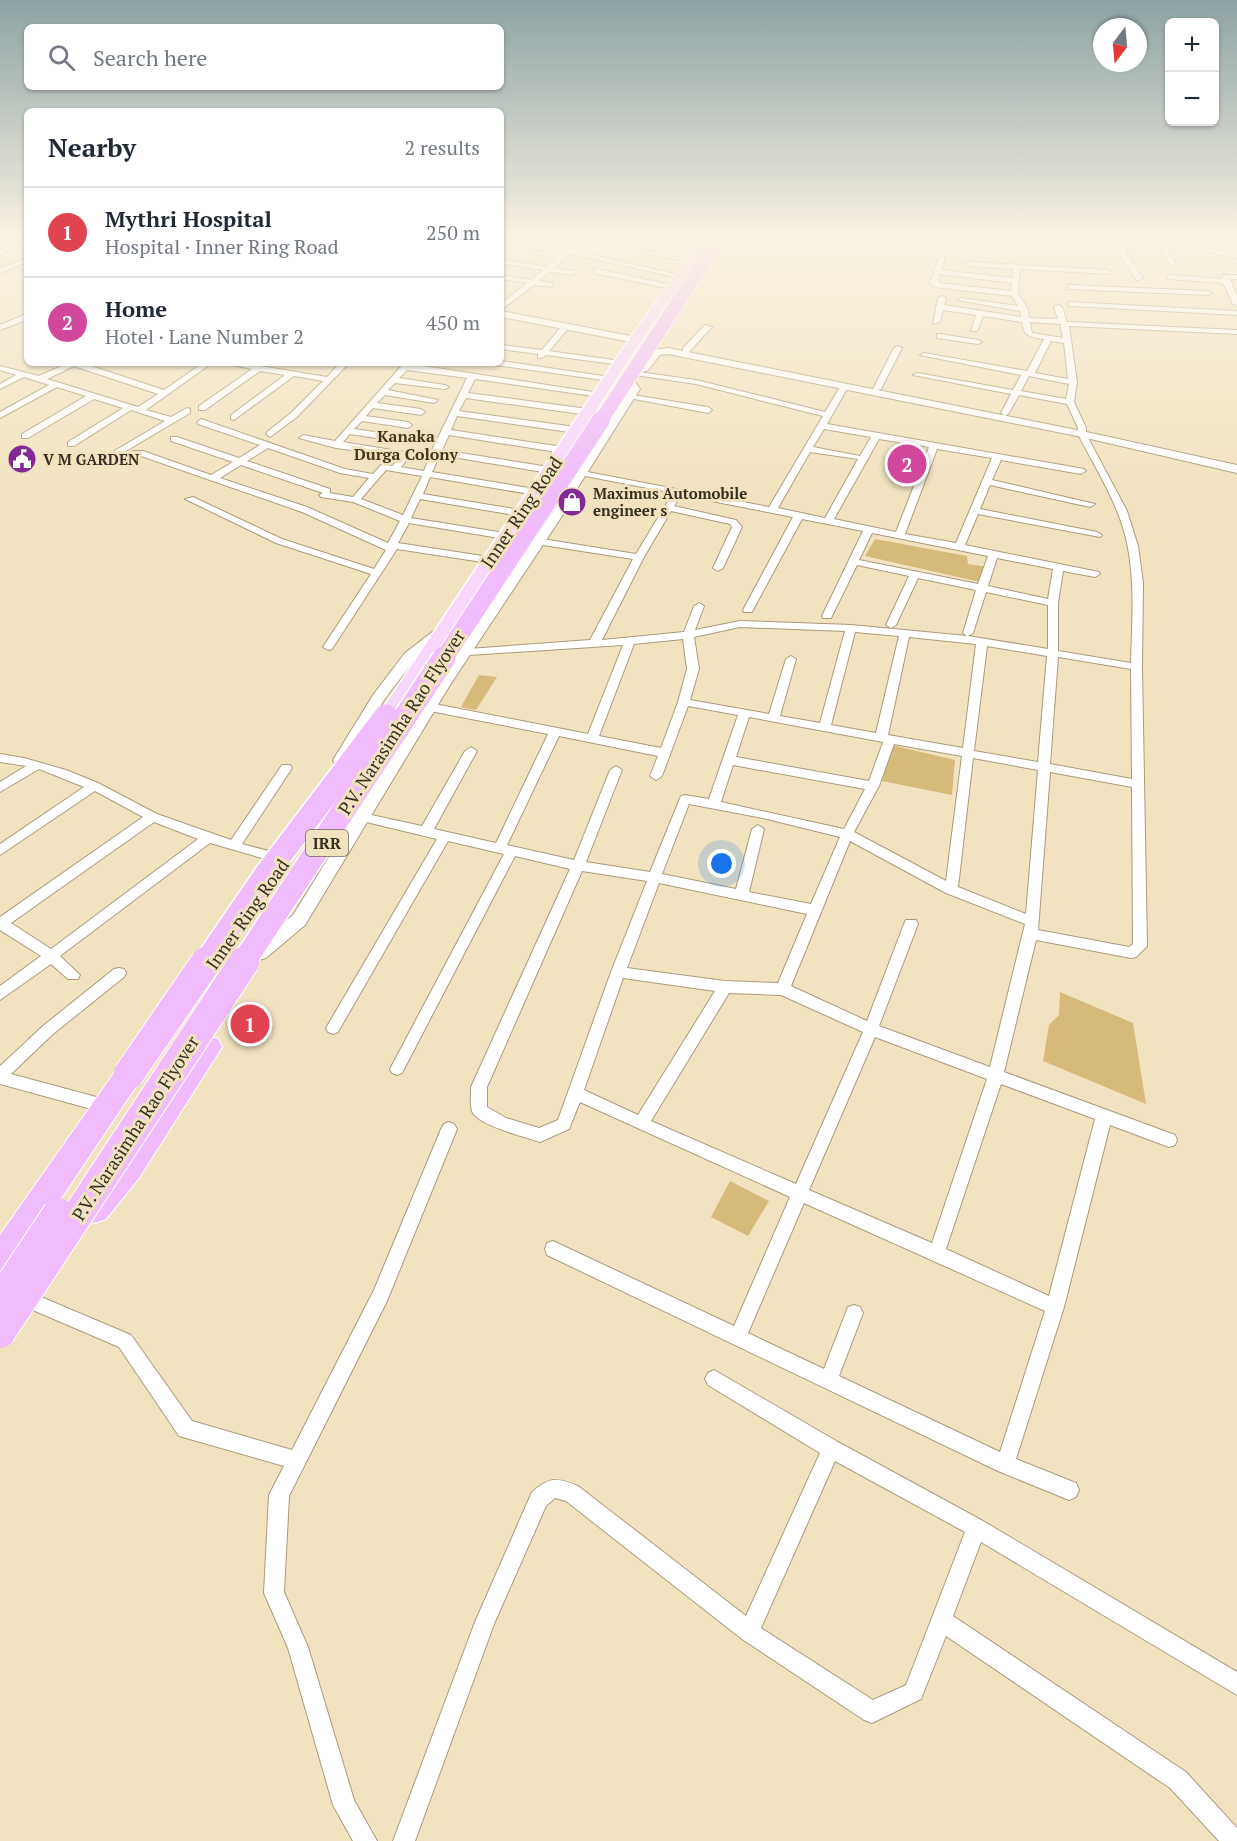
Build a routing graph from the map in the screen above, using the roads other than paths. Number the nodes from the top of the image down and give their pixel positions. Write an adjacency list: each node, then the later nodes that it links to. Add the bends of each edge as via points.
1 (20, 320): 15 (street)
2 (506, 320): 16 (main road)
3 (530, 320): 22 (main road)
4 (652, 320): 22 (main road)
5 (659, 320): 158 (highway, P.V. Narasimha Rao Flyover)
6 (666, 320): 158 (highway, P.V. Narasimha Rao Flyover, bridge)
7 (666, 320): 22 (main road, Inner Ring Road / IRR)
8 (979, 320): 21 (street)
9 (1026, 320): 12 (street); 19 (street, via 1030,335)
10 (1062, 320): 12 (street)
11 (1130, 320): 14 (street)
12 (1063, 323): 14 (street); 20 (street)
13 (708, 327): 25 (street)
14 (1133, 327): 17 (street)
15 (0, 328)
16 (563, 330): 22 (main road); 26 (street)
17 (1237, 332)
18 (940, 336): 21 (street)
19 (1048, 339): 20 (street); 42 (street)
20 (1069, 341): 48 (street)
21 (978, 342): 28 (street)
22 (641, 343): 25 (street); 51 (main road, Inner Ring Road / IRR)
23 (504, 347): 26 (street)
24 (898, 348): 55 (street)
25 (686, 350): 55 (street)
26 (544, 353): 39 (street); 51 (street)
27 (924, 355): 28 (street)
28 (967, 363): 42 (street)
29 (504, 364): 39 (street)
30 (68, 366): 45 (street)
31 (83, 366): 57 (street)
32 (204, 366): 57 (street)
33 (246, 366): 38 (street)
34 (342, 366): 46 (street)
35 (405, 366): 47 (street)
36 (412, 366): 44 (street)
37 (3, 368): 40 (street)
38 (259, 368): 41 (street); 64 (street)
39 (532, 369): 50 (street); 51 (street)
40 (24, 374): 45 (street); 52 (street)
41 (292, 374): 46 (street); 73 (street)
42 (1028, 374): 48 (street); 58 (street)
43 (917, 375): 58 (street)
44 (472, 377): 50 (street); 59 (street)
45 (40, 379): 49 (street)
46 (330, 380): 83 (street)
47 (393, 380): 53 (street); 56 (street)
48 (1073, 382): 62 (street)
49 (57, 384): 60 (street); 71 (street)
50 (521, 384): 51 (street)
51 (619, 384): 54 (street, via 644,368 657,352 668,351); 59 (street); 66 (street); 72 (street, via 696,382); 79 (main road, Inner Ring Road / IRR); 104 (main road, Inner Ring Road / IRR)
52 (0, 387)
53 (445, 387)
54 (844, 387): 72 (street); 81 (street)
55 (877, 389): 70 (street)
56 (383, 392): 61 (street); 63 (street)
57 (165, 393): 65 (street)
58 (1015, 393): 62 (street); 70 (street)
59 (463, 395): 69 (street)
60 (93, 396): 65 (street); 84 (street)
61 (434, 400)
62 (1070, 402): 81 (street)
63 (371, 405): 68 (street); 74 (street)
64 (202, 408)
65 (136, 409): 75 (street); 89 (street)
66 (708, 410)
67 (187, 411): 75 (street)
68 (422, 412)
69 (454, 412): 79 (street); 82 (street)
70 (1005, 413): 81 (street)
71 (0, 415)
72 (827, 415): 78 (street)
73 (234, 417)
74 (360, 418): 77 (street); 80 (street)
75 (171, 420): 99 (street)
76 (201, 422): 90 (street)
77 (408, 425)
78 (822, 426): 85 (street); 93 (street)
79 (576, 430): 94 (main road, Inner Ring Road / IRR)
80 (348, 431): 87 (street); 91 (street)
81 (1082, 431): 101 (street); 157 (street, via 1122,511 1133,546 1138,583)
82 (445, 432): 94 (street); 95 (street)
83 (270, 434)
84 (25, 436)
85 (876, 436): 92 (street); 124 (street)
86 (303, 438): 91 (street)
87 (395, 438)
88 (174, 439): 100 (street)
89 (71, 444)
90 (267, 445): 100 (street); 110 (street)
91 (336, 445): 102 (street, via 407,455)
92 (934, 446): 97 (street); 126 (street)
93 (809, 449): 96 (street); 119 (street)
94 (563, 450): 103 (main road, Inner Ring Road / IRR)
95 (435, 453): 103 (street); 106 (street)
96 (857, 457)
97 (997, 458): 105 (street); 109 (street)
98 (125, 459): 108 (street, via 143,454)
99 (104, 461)
100 (241, 461): 108 (street); 110 (street)
101 (1237, 467)
102 (395, 468): 106 (street); 107 (street, via 384,467)
103 (549, 470): 112 (main road, Inner Ring Road / IRR)
104 (579, 471): 111 (street); 128 (main road, Inner Ring Road / IRR)
105 (1081, 471)
106 (425, 474): 112 (street); 113 (street)
107 (376, 477): 110 (street); 115 (street)
108 (213, 478): 118 (street)
109 (988, 482): 116 (street); 120 (street)
110 (333, 484): 115 (street); 118 (street)
111 (679, 491): 117 (street); 119 (street)
112 (535, 492): 121 (main road, Inner Ring Road / IRR)
113 (416, 496): 121 (street); 123 (street)
114 (190, 499): 137 (street, via 279,541)
115 (356, 500): 123 (street)
116 (1090, 504)
117 (669, 508): 133 (street); 136 (street, via 733,522 737,527)
118 (304, 509): 129 (street)
119 (772, 510): 122 (street)
120 (976, 511): 127 (street); 130 (street)
121 (520, 513): 131 (main road, Inner Ring Road / IRR)
122 (799, 515): 124 (street); 143 (street)
123 (406, 520): 129 (street); 131 (street)
124 (828, 521): 125 (street)
125 (868, 529): 126 (street); 134 (street)
126 (900, 535): 130 (street)
127 (1097, 535)
128 (530, 544): 131 (main road); 133 (street); 154 (main road, Inner Ring Road / IRR)
129 (392, 547): 131 (street); 137 (street)
130 (960, 547): 132 (street)
131 (497, 548): 191 (main road, Inner Ring Road / IRR, via 445,629)
132 (993, 554): 135 (street); 140 (street)
133 (639, 557): 151 (street)
134 (852, 561): 138 (street); 144 (street)
135 (1058, 567): 139 (street); 141 (street)
136 (718, 568)
137 (378, 573): 153 (street)
138 (915, 574): 140 (street); 145 (street)
139 (1095, 574)
140 (982, 588): 141 (street); 148 (street)
141 (1053, 603): 155 (street)
142 (699, 606): 149 (street)
143 (748, 610)
144 (826, 616)
145 (891, 625)
146 (851, 628): 147 (street); 149 (street, via 740,624); 162 (street)
147 (905, 633): 152 (street); 165 (street)
148 (968, 633)
149 (688, 634): 150 (street); 159 (street, via 693,669)
150 (630, 640): 151 (street); 164 (street)
151 (596, 642): 154 (street)
152 (982, 643): 155 (street); 168 (street)
153 (328, 647)
154 (460, 653): 158 (street); 200 (main road, Inner Ring Road / IRR, via 416,704)
155 (1053, 653): 157 (street); 172 (street)
156 (791, 659): 161 (street)
157 (1136, 667): 176 (street)
158 (422, 692): 163 (street); 182 (street); 222 (highway, bridge, via 316,880 208,1047 128,1169); 224 (highway, bridge, via 266,874); 227 (highway, P.V. Narasimha Rao Flyover, bridge); 230 (highway, P.V. Narasimha Rao Flyover, bridge)
159 (684, 702): 160 (street); 167 (street)
160 (744, 714): 161 (street); 170 (street)
161 (773, 719): 162 (street)
162 (824, 728): 165 (street)
163 (555, 732): 164 (street); 190 (street)
164 (592, 739): 167 (street)
165 (885, 739): 168 (street); 178 (street)
166 (471, 751): 184 (street)
167 (664, 753): 175 (street)
168 (968, 753): 172 (street); 194 (street)
169 (0, 758): 171 (street)
170 (729, 760): 178 (street); 180 (street)
171 (37, 765): 177 (street); 179 (street)
172 (1043, 767): 176 (street); 199 (street)
173 (286, 768): 188 (street)
174 (616, 770): 192 (street)
175 (656, 776)
176 (1138, 784): 199 (street, via 1140,946 1131,953)
177 (94, 786): 181 (street); 189 (street)
178 (873, 786): 185 (street)
179 (0, 788)
180 (714, 804): 185 (street); 193 (street, via 685,799)
181 (152, 817): 187 (street); 197 (street)
182 (362, 817): 184 (street); 200 (street, via 299,920)
183 (758, 829): 195 (street)
184 (426, 831): 186 (street)
185 (847, 834): 194 (street); 196 (street)
186 (444, 836): 190 (street); 208 (street)
187 (209, 837): 188 (street); 201 (street)
188 (234, 846): 191 (street)
189 (0, 850)
190 (505, 850): 192 (street); 210 (street)
191 (277, 858): 214 (street); 225 (main road, Inner Ring Road / IRR)
192 (578, 866): 193 (street); 213 (street, via 479,1088 479,1110 540,1136 564,1124)
193 (654, 877): 195 (street); 202 (street)
194 (951, 890): 199 (street)
195 (741, 896): 196 (street)
196 (814, 910): 206 (street)
197 (0, 924): 201 (street)
198 (911, 924): 209 (street)
199 (1032, 928): 211 (street)
200 (259, 953): 222 (main road, Inner Ring Road / IRR)
201 (50, 955): 204 (street); 207 (street)
202 (618, 972): 205 (street); 213 (street)
203 (119, 973): 212 (street, via 48,1030)
204 (73, 975)
205 (725, 987): 206 (street); 216 (street)
206 (783, 989): 209 (street)
207 (0, 994)
208 (333, 1028)
209 (871, 1029): 211 (street); 219 (street)
210 (397, 1069)
211 (996, 1075): 215 (street); 223 (street)
212 (0, 1077): 214 (street)
213 (576, 1093): 216 (street)
214 (95, 1103): 220 (street)
215 (1104, 1116): 218 (street); 228 (street)
216 (641, 1124): 219 (street)
217 (448, 1129): 236 (street, via 381,1295)
218 (1169, 1140)
219 (800, 1193): 223 (street); 231 (street)
220 (0, 1242)
221 (553, 1249): 231 (street)
222 (60, 1250): 226 (main road, Inner Ring Road / IRR)
223 (937, 1252): 228 (street)
224 (0, 1262)
225 (0, 1272)
226 (27, 1299): 232 (main road, Inner Ring Road / IRR); 236 (street, via 125,1341 186,1429)
227 (0, 1300)
228 (1055, 1307): 237 (street)
229 (854, 1313): 234 (street)
230 (0, 1334)
231 (738, 1336): 234 (street)
232 (0, 1344)
233 (714, 1379): 235 (street)
234 (830, 1380): 237 (street)
235 (831, 1449): 239 (street); 241 (street)
236 (295, 1460): 243 (street, via 279,1495 274,1593 298,1647 344,1805)
237 (1005, 1464): 238 (street)
238 (1070, 1490)
239 (976, 1528): 240 (street); 242 (street)
240 (942, 1620): 241 (street, via 914,1692 872,1712); 245 (street, via 1178,1780)
241 (749, 1632): 244 (street, via 571,1493 552,1488 539,1499 485,1622)
242 (1237, 1684)
243 (366, 1841)
244 (404, 1841)
245 (1234, 1841)

